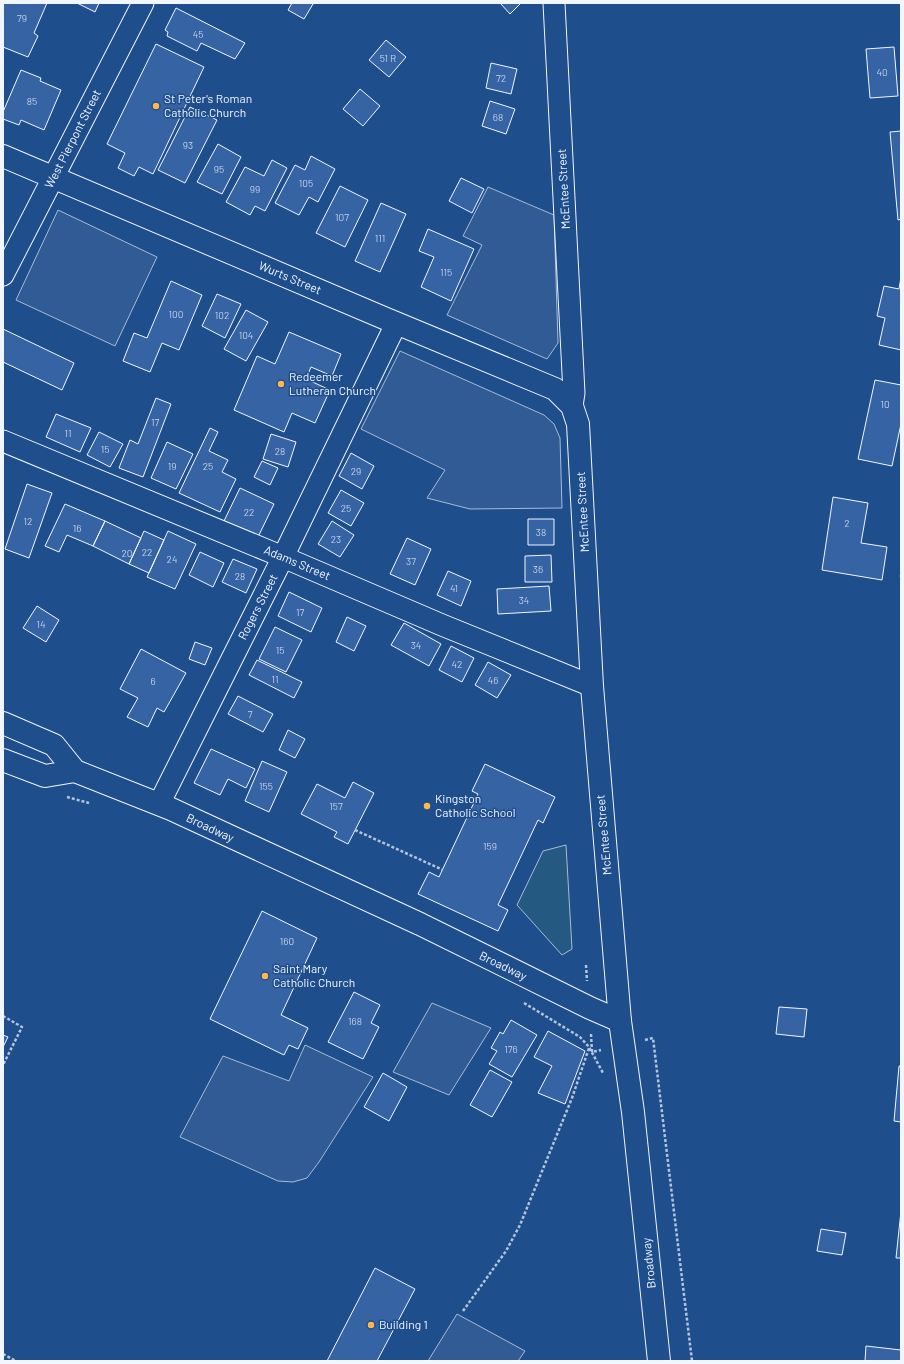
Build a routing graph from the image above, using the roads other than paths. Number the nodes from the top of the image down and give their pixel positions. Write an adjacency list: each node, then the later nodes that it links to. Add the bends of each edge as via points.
1 (143, 3): 4 (street, West Pierpont Street)
2 (554, 3): 7 (street, McEntee Street, via 574,393)
3 (3, 156): 4 (main road, Wurts Street)
4 (54, 177): 5 (street, West Pierpont Street); 6 (main road, Wurts Street)
5 (3, 275)
6 (396, 324): 7 (main road, Wurts Street, via 555,389); 9 (street, Rogers Street)
7 (572, 406): 10 (main road, McEntee Street, via 578,424)
8 (3, 441): 9 (street, Adams Street)
9 (283, 557): 10 (street, Adams Street); 14 (street, Rogers Street)
10 (592, 686): 15 (main road, McEntee Street)
11 (3, 723): 13 (main road, Broadway, via 54,745)
12 (3, 760): 13 (main road, via 45,776)
13 (75, 771): 14 (main road, Broadway)
14 (159, 804): 15 (main road, Broadway, via 420,924)
15 (620, 1021): 16 (main road, Broadway, via 633,1112)
16 (659, 1361)

